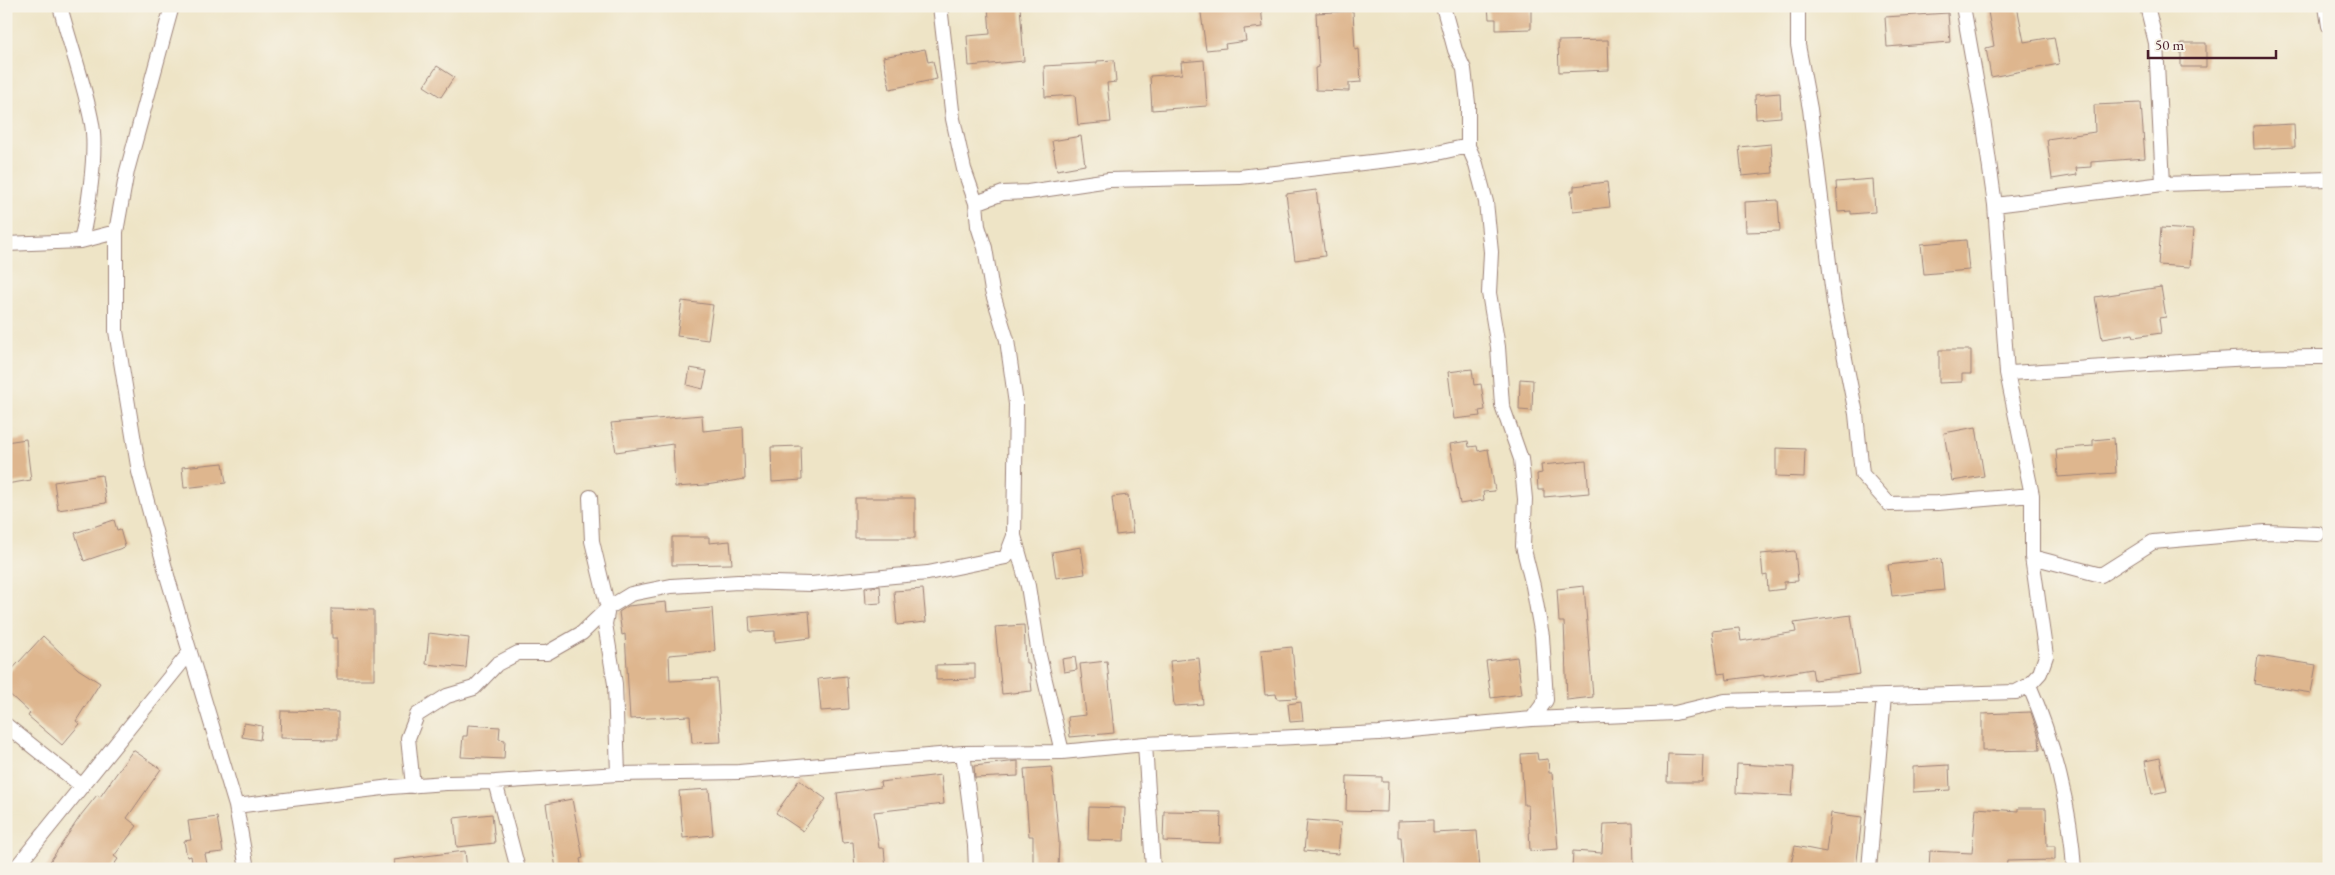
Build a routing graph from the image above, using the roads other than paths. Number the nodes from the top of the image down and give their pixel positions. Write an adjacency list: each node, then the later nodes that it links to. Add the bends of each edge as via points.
1 (60, 6): 16 (street, via 92,125 92,158)
2 (172, 6): 15 (street, via 127,171)
3 (940, 6): 13 (street, via 952,118)
4 (1443, 6): 10 (street, via 1464,70)
5 (1798, 6): 20 (street, via 1798,45 1810,110 1834,303 1856,414 1862,474 1889,504)
6 (1962, 6): 14 (street)
7 (2146, 6): 12 (street, via 2156,44)
8 (2326, 6): 9 (street)
9 (2329, 26)
10 (1468, 146): 13 (street, via 1424,156 1240,177 1109,180 1003,193); 29 (street, via 1486,202 1491,252 1489,293 1498,347 1502,405 1521,459 1525,499 1523,546 1542,636 1546,700)
11 (2329, 179): 12 (street)
12 (2163, 184): 14 (street)
13 (976, 203): 23 (street, via 992,291 1007,340 1016,404)
14 (1995, 204): 19 (street)
15 (116, 232): 16 (street); 26 (street, via 116,331 139,472)
16 (81, 241): 17 (street)
17 (6, 244)
18 (2329, 357): 19 (street, via 2265,356)
19 (2007, 373): 20 (street)
20 (2032, 494): 24 (street)
21 (590, 497): 25 (street, via 592,541)
22 (2318, 534): 24 (street, via 2265,532 2153,542 2101,574)
23 (1014, 536): 25 (street, via 1006,557 928,572 811,584 738,582 671,586 631,594); 33 (street, via 1028,586 1038,655)
24 (2032, 557): 27 (street, via 2046,656)
25 (608, 608): 34 (street, via 604,624 615,684); 37 (street, via 582,633 547,653 518,652 496,664 474,688 447,696 416,715 408,738)
26 (190, 652): 36 (street); 38 (street)
27 (2030, 685): 28 (street, via 2016,692); 45 (street, via 2044,720 2069,820)
28 (1884, 696): 29 (street, via 1725,701 1675,713); 44 (street)
29 (1532, 719): 31 (street, via 1379,732)
30 (6, 725): 36 (street)
31 (1145, 744): 33 (street); 43 (street)
32 (963, 752): 33 (street); 34 (street, via 739,772); 42 (street)
33 (1062, 752)
34 (618, 774): 35 (street)
35 (496, 782): 37 (street); 41 (street)
36 (82, 786): 39 (street)
37 (413, 786): 38 (street)
38 (236, 806): 40 (street)
39 (15, 869)
40 (247, 869)
41 (518, 869)
42 (976, 869)
43 (1153, 869)
44 (1869, 869)
45 (2074, 869)

